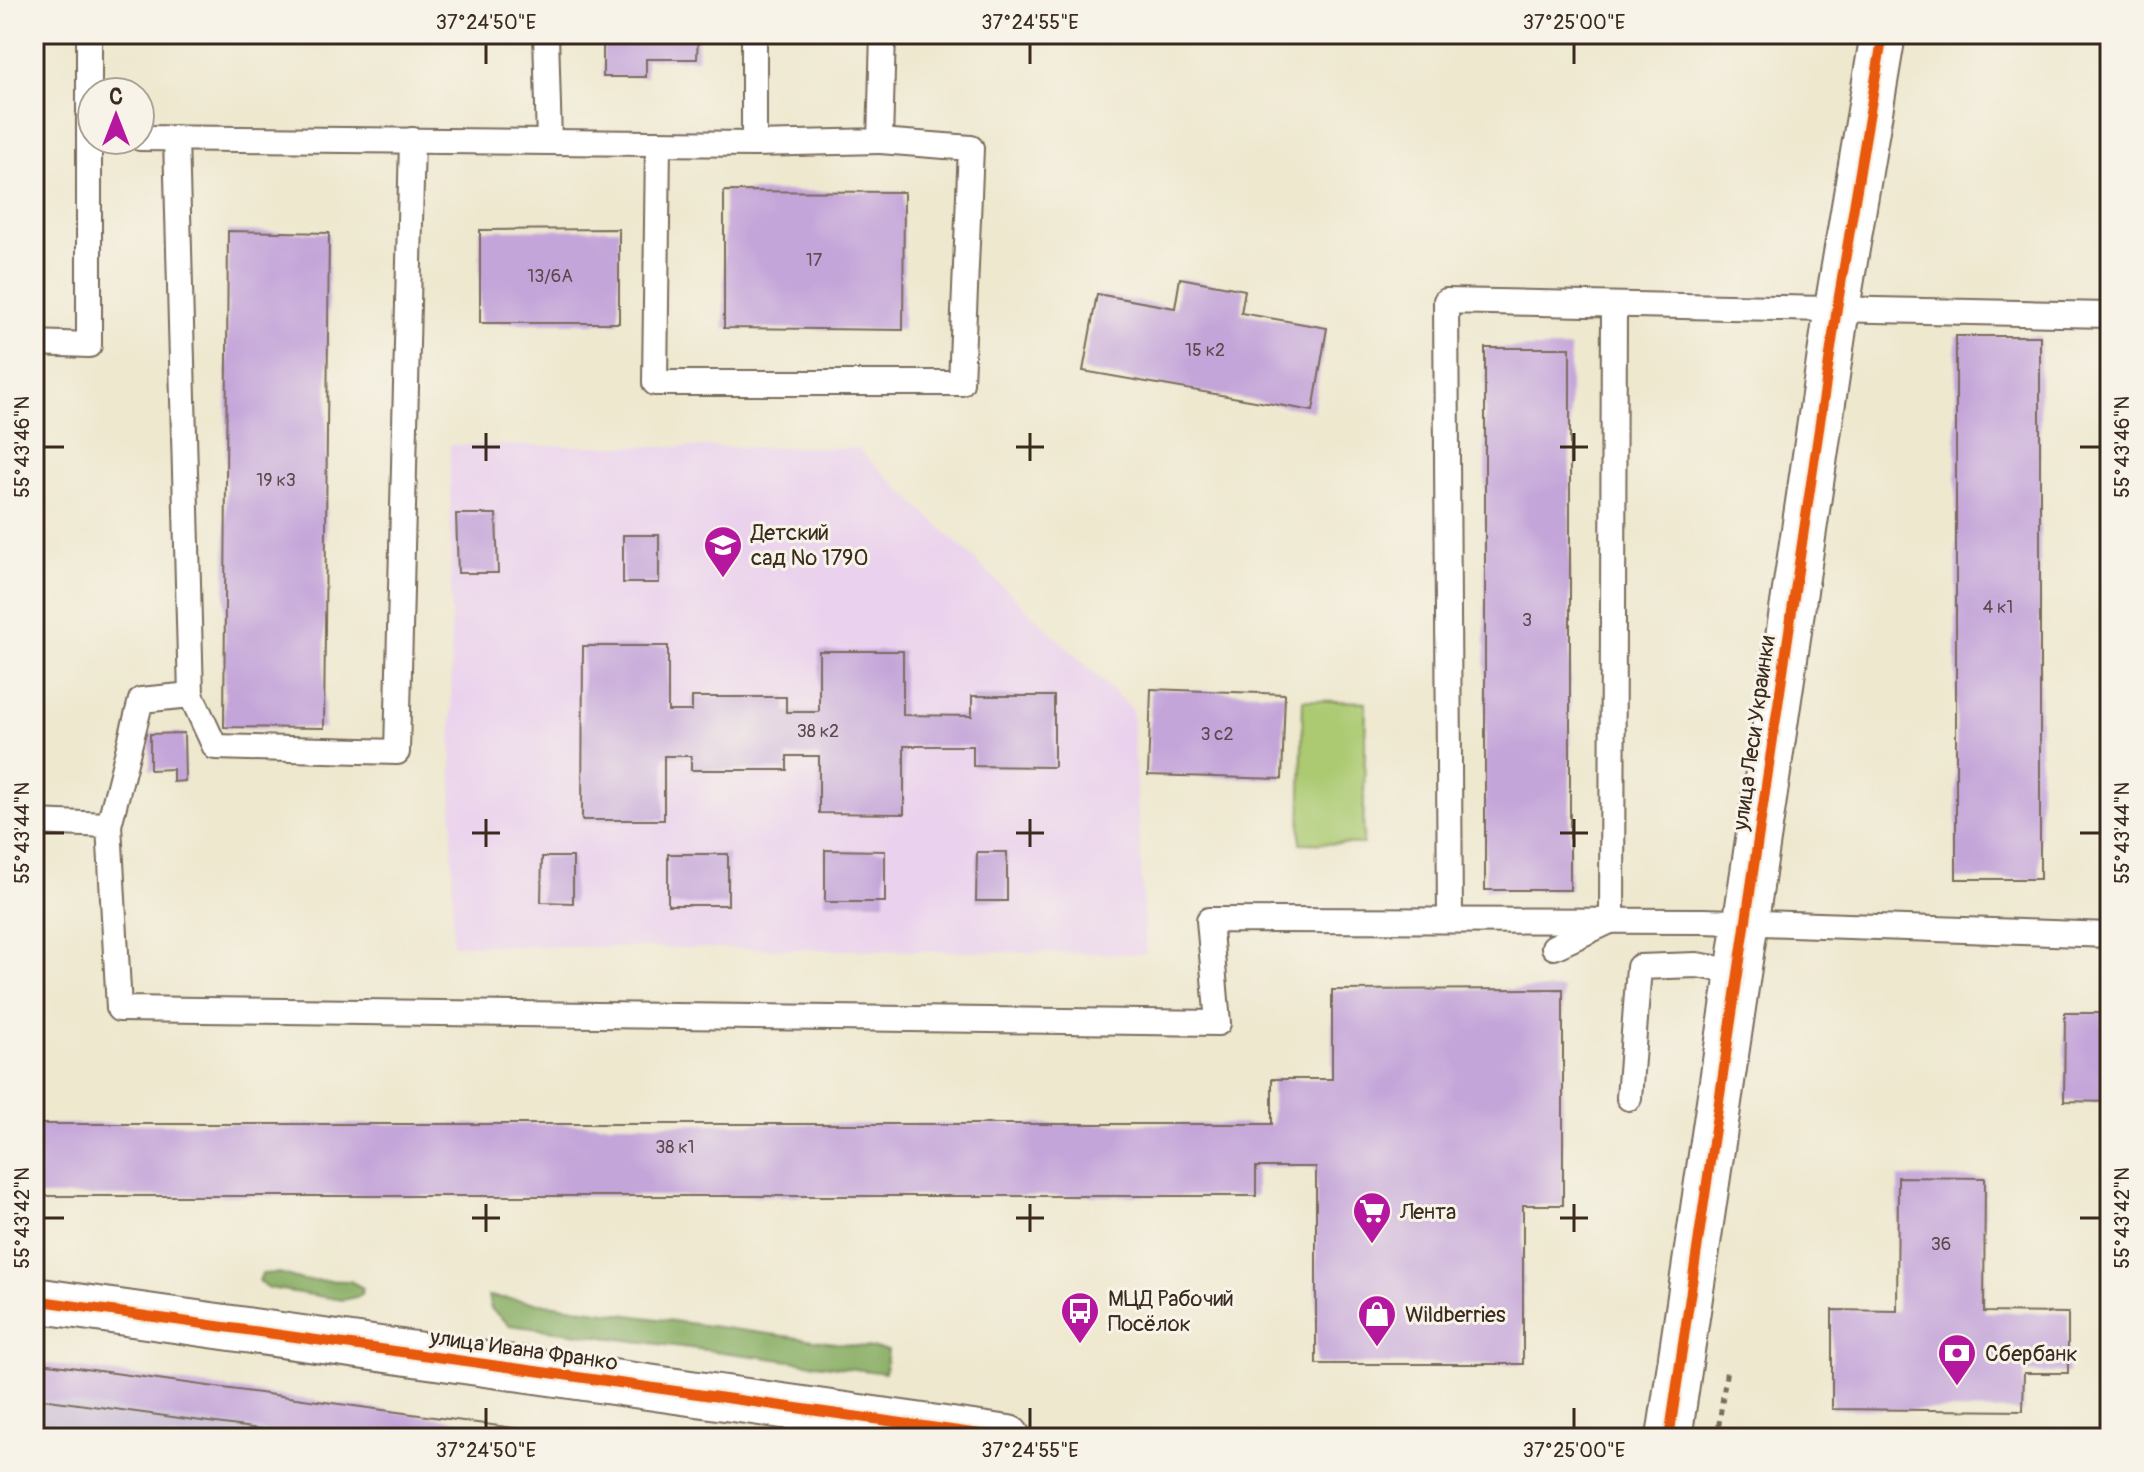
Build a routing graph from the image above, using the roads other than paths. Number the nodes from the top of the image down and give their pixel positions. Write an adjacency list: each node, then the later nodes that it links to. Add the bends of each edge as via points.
1 (89, 34): 6 (lane)
2 (546, 34): 11 (lane)
3 (754, 34): 13 (lane)
4 (883, 34): 10 (lane)
5 (1883, 34): 16 (street, улица Леси Украинки)
6 (89, 76)
7 (156, 138): 8 (lane)
8 (176, 138): 9 (lane); 19 (lane)
9 (412, 140): 11 (lane); 19 (lane, via 397,752 215,747)
10 (880, 141): 12 (lane, via 971,148 961,383 655,383); 13 (lane)
11 (549, 142): 12 (lane)
12 (658, 143): 13 (lane)
13 (754, 144)
14 (90, 156): 18 (lane, via 89,345)
15 (1614, 305): 16 (lane); 22 (lane, via 1446,301); 23 (lane)
16 (1837, 308): 17 (lane); 24 (street, улица Леси Украинки)
17 (2110, 315)
18 (34, 343)
19 (191, 695): 21 (lane, via 141,700)
20 (34, 822): 21 (lane)
21 (109, 825): 22 (lane, via 119,1009 1218,1023 1209,920)
22 (1450, 920): 23 (lane)
23 (1612, 920): 24 (lane); 26 (lane)
24 (1745, 922): 25 (lane); 27 (street, улица Леси Украинки)
25 (2110, 935)
26 (1554, 947)
27 (1738, 972): 28 (lane, via 1697,965 1639,967); 31 (street, улица Леси Украинки)
28 (1629, 1098)
29 (34, 1300): 30 (street, улица Ивана Франко)
30 (1008, 1438)
31 (1669, 1438)

